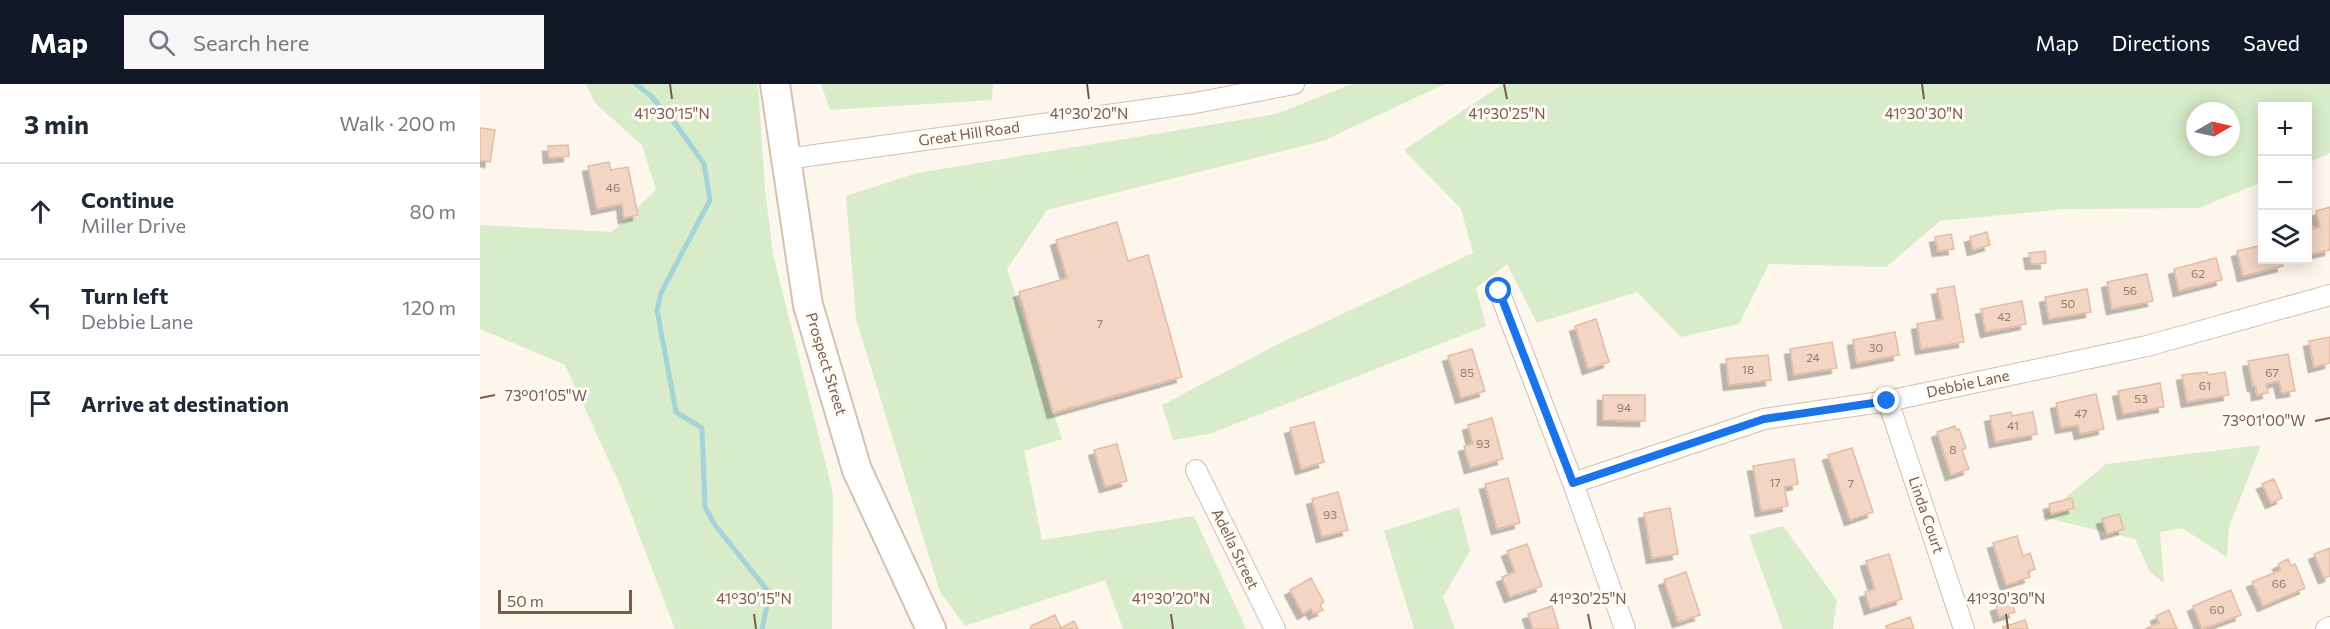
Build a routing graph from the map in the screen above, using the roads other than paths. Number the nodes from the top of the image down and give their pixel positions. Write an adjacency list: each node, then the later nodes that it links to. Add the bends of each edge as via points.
1 (775, 84): 3 (main road, Prospect Street)
2 (1294, 84): 3 (street, Great Hill Road, via 1195,103)
3 (786, 159): 9 (main road, Prospect Street, via 808,304 857,470)
4 (1499, 291): 8 (street)
5 (2330, 295): 6 (street, Debbie Lane, via 2147,346)
6 (1887, 401): 8 (street, Debbie Lane, via 1764,419); 12 (street, Linda Court)
7 (1196, 470): 10 (street, Adella Street)
8 (1573, 483): 11 (street)
9 (931, 629)
10 (1275, 629)
11 (1625, 629)
12 (1964, 629)

